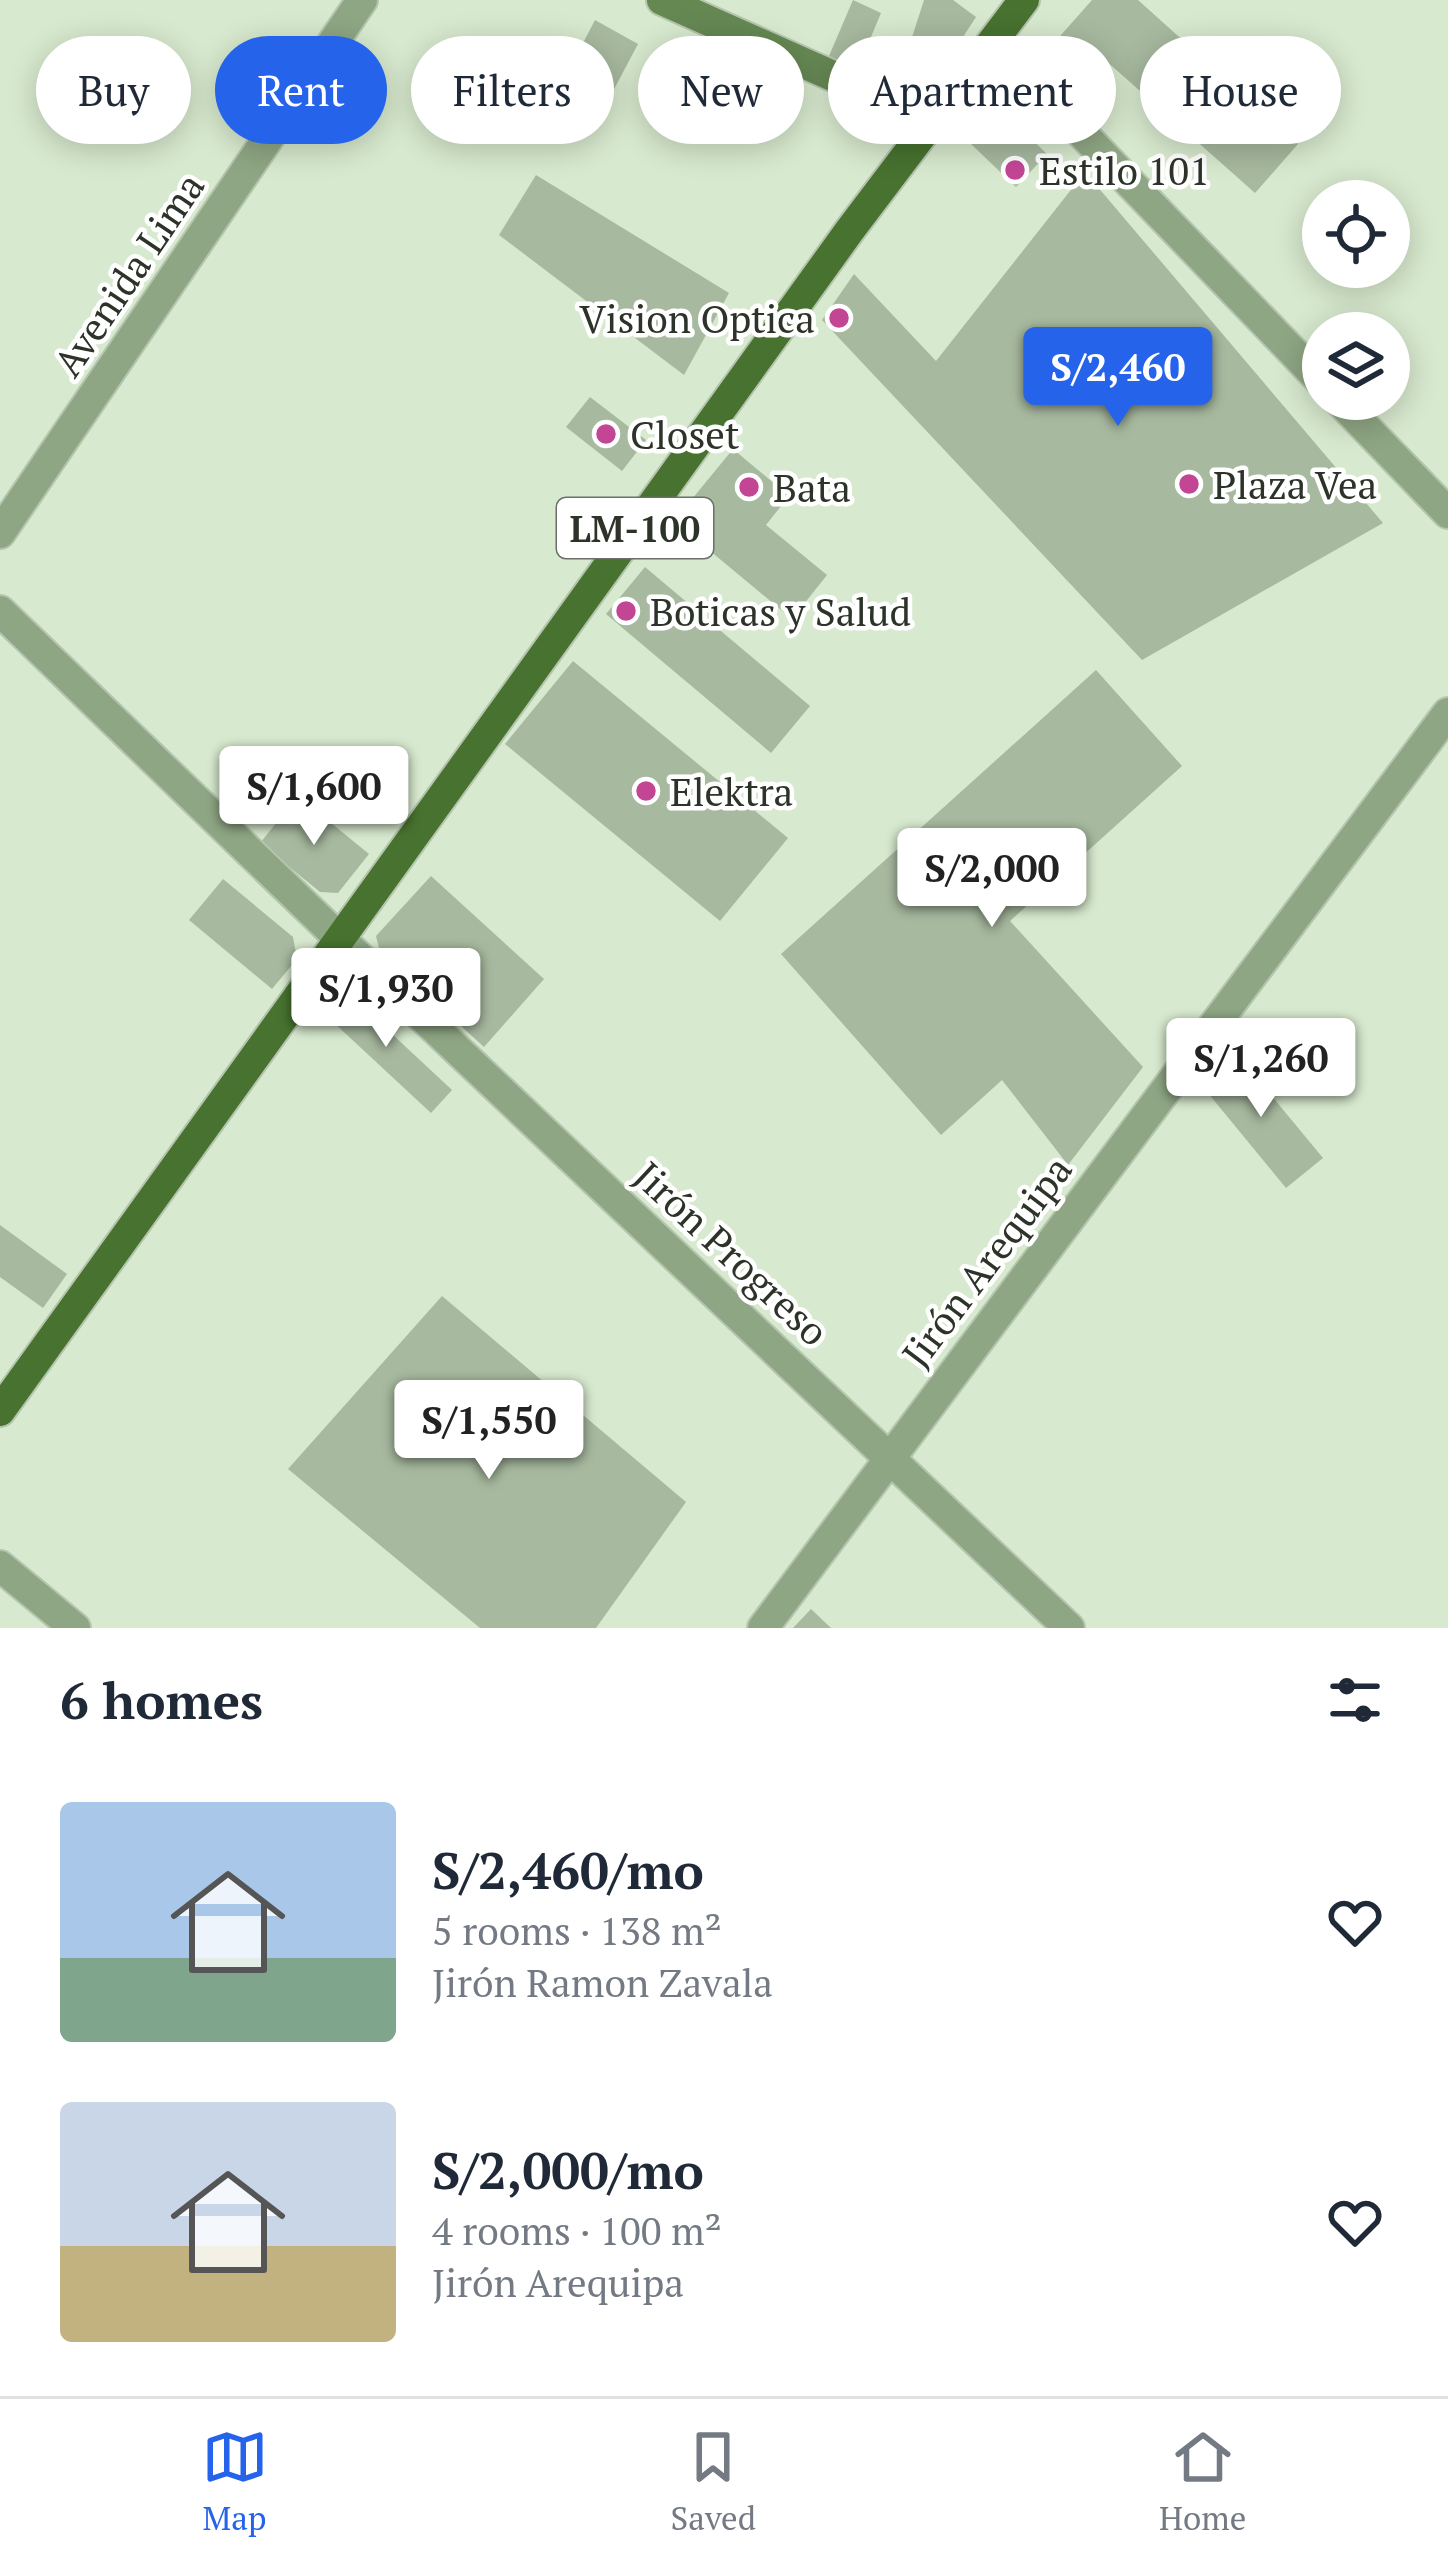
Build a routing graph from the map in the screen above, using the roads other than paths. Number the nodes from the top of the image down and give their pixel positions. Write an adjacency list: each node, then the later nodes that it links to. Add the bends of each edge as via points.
1 (362, 0): 11 (street, Avenida Lima)
2 (662, 0): 5 (street)
3 (1024, 0): 4 (main road, LM-100)
4 (999, 36)
5 (828, 74)
6 (916, 144): 14 (main road, LM-100)
7 (1092, 144): 8 (street)
8 (1302, 361)
9 (1358, 420): 10 (street)
10 (1448, 512)
11 (0, 533)
12 (0, 611): 14 (street, Jirón Progreso)
13 (1448, 713): 16 (street, Jirón Arequipa)
14 (340, 938): 15 (main road, LM-100); 16 (street, Jirón Progreso)
15 (0, 1411)
16 (890, 1454): 19 (street, Jirón Arequipa); 20 (street, Jirón Progreso)
17 (0, 1566): 18 (street)
18 (75, 1628)
19 (763, 1628)
20 (1069, 1628)

